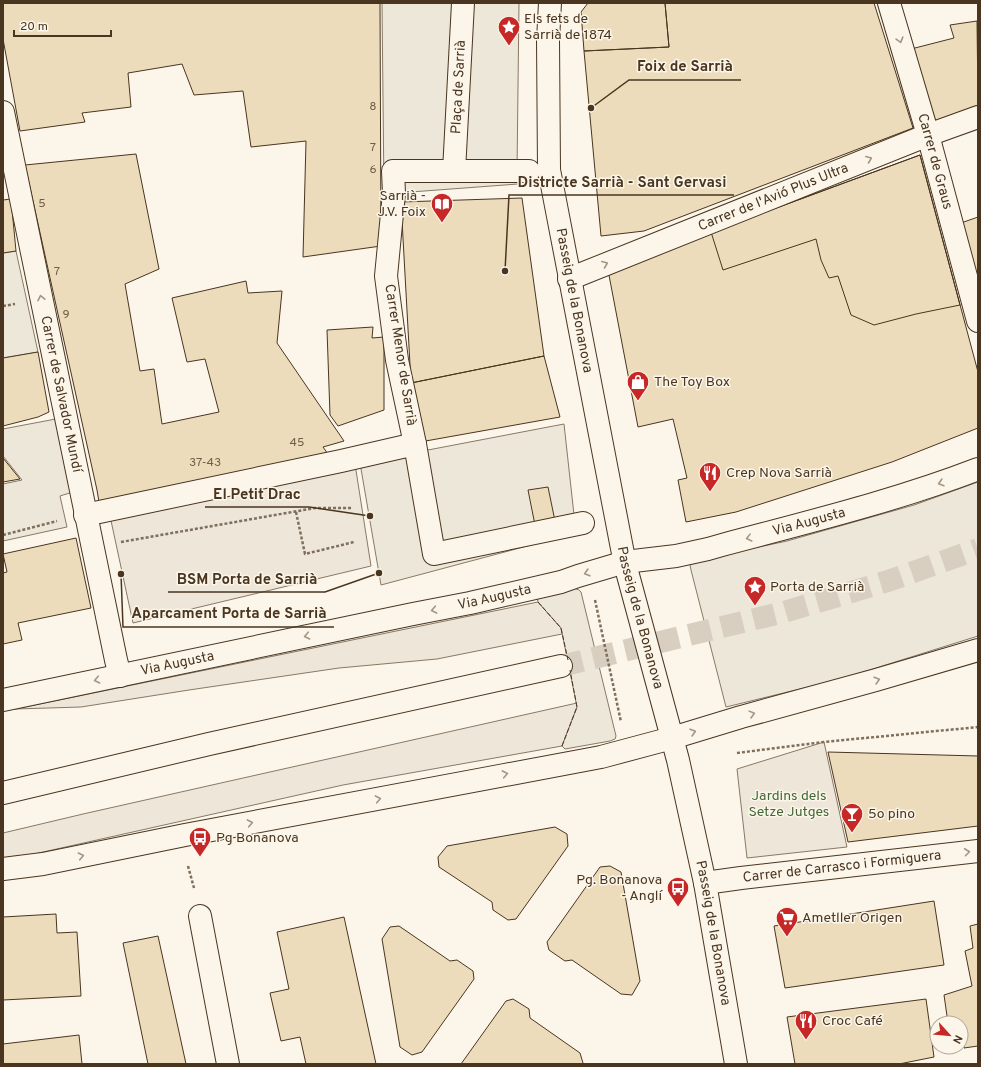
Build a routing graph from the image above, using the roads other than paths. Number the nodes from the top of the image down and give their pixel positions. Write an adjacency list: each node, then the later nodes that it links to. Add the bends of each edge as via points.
1 (463, 3): 8 (main road, Plaça de Sarrià)
2 (550, 3): 7 (main road)
3 (889, 3): 6 (main road, Carrer de Graus, one-way to 6)
4 (3, 112): 9 (main road, Carrer de Salvador Mundí)
5 (978, 117): 6 (main road, Carrer de l'Avió Plus Ultra)
6 (928, 135): 10 (main road, Carrer de l'Avió Plus Ultra, one-way to 6); 11 (main road, Carrer de Graus)
7 (539, 170): 8 (main road); 10 (main road, Passeig de la Bonanova)
8 (454, 171): 12 (main road, Carrer Menor de Sarrià, via 393,170 394,193 386,276 398,360)
9 (10, 188): 14 (main road, Carrer de Salvador Mundí, one-way to 9)
10 (569, 279): 16 (main road, Passeig de la Bonanova)
11 (978, 321)
12 (415, 444): 14 (main road); 15 (main road, Carrer Menor de Sarrià, via 434,554)
13 (978, 469): 16 (main road, Via Augusta, one-way to 16, via 842,514 708,550)
14 (85, 515): 19 (main road, Carrer de Salvador Mundí)
15 (583, 523)
16 (625, 562): 19 (main road, Via Augusta, one-way to 19, via 561,582 470,604); 21 (main road, Passeig de la Bonanova)
17 (978, 650): 21 (main road, one-way to 17)
18 (561, 666): 22 (main road, via 209,744)
19 (120, 676): 20 (main road, Via Augusta, one-way to 20)
20 (3, 700)
21 (672, 738): 24 (main road, one-way to 21, via 43,864 600,756); 25 (main road, Passeig de la Bonanova)
22 (3, 793)
23 (978, 851): 25 (main road, Carrer de Carrasco i Formiguera, one-way to 23)
24 (3, 869)
25 (705, 883): 28 (main road, Passeig de la Bonanova)
26 (200, 916): 27 (main road)
27 (228, 1064)
28 (736, 1064)

